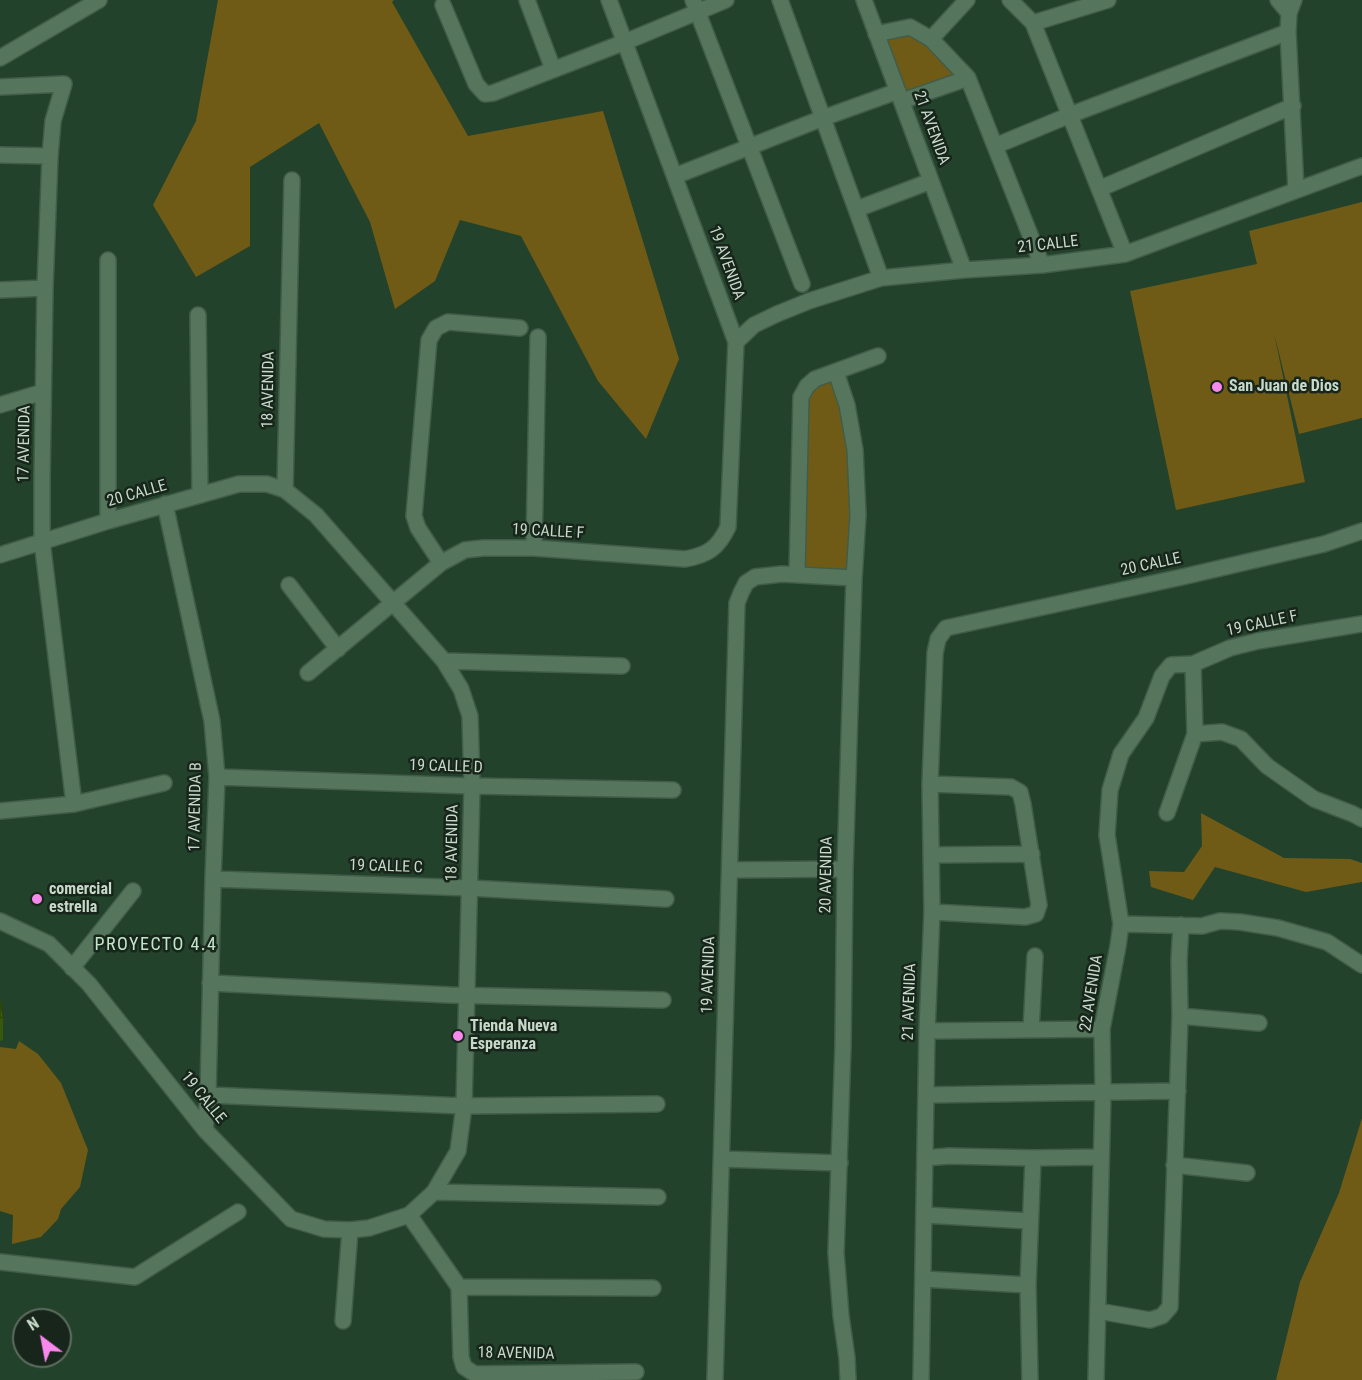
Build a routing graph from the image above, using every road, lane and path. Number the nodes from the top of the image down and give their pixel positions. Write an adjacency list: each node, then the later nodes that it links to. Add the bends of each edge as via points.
1 (99, 0): 19 (street)
2 (526, 0): 20 (street)
3 (609, 0): 18 (street, 19 AVENIDA)
4 (726, 0): 12 (street)
5 (780, 0): 26 (street)
6 (864, 0): 16 (street, 21 AVENIDA)
7 (967, 0): 17 (street)
8 (1010, 0): 14 (street)
9 (1108, 0): 14 (street)
10 (1278, 0): 13 (street)
11 (443, 5): 20 (street, via 476,84 485,94)
12 (695, 6): 18 (street); 27 (street)
13 (1292, 6): 15 (street)
14 (1033, 23): 25 (street)
15 (1288, 32): 24 (street); 25 (street)
16 (876, 34): 17 (street, via 910,27); 23 (street, 21 AVENIDA)
17 (931, 39): 21 (street)
18 (625, 42): 20 (street); 32 (street, 19 AVENIDA)
19 (0, 58)
20 (553, 69)
21 (968, 78): 23 (street); 28 (street)
22 (0, 87): 30 (street, 17 AVENIDA, via 64,84 53,121)
23 (900, 96): 26 (street); 34 (street, 21 AVENIDA)
24 (1293, 106): 35 (street); 36 (street)
25 (1070, 116): 28 (street); 35 (street)
26 (823, 118): 27 (street); 37 (street)
27 (749, 146): 32 (street); 43 (street)
28 (995, 146): 40 (street)
29 (0, 155): 30 (street)
30 (50, 156): 44 (street, 17 AVENIDA)
31 (1362, 166): 36 (street, 21 CALLE)
32 (675, 176): 49 (street, 19 AVENIDA)
33 (292, 180): 54 (street, 18 AVENIDA)
34 (931, 181): 37 (street); 41 (street, 21 AVENIDA)
35 (1100, 189): 38 (street)
36 (1296, 190): 38 (street, 21 CALLE)
37 (857, 208): 42 (street)
38 (1125, 254): 40 (street, 21 CALLE)
39 (108, 260): 57 (street)
40 (1042, 265): 41 (street, 21 CALLE)
41 (964, 270): 42 (street, 21 CALLE)
42 (881, 278): 49 (street, 21 CALLE, via 777,314 754,325)
43 (802, 284)
44 (45, 288): 45 (street); 52 (street, 17 AVENIDA)
45 (0, 290)
46 (198, 315): 55 (street)
47 (520, 328): 63 (street, via 448,322 436,328 429,340 414,516)
48 (538, 337): 60 (street)
49 (736, 342): 61 (street, 19 AVENIDA, via 728,527)
50 (878, 356): 51 (street)
51 (836, 372): 64 (street, via 815,379 801,397); 65 (street, 20 AVENIDA, via 855,450 858,514)
52 (43, 392): 53 (street); 59 (street, 17 AVENIDA)
53 (0, 405)
54 (285, 490): 55 (street, 20 CALLE, via 267,484 238,484); 67 (street, 18 AVENIDA, via 316,515)
55 (200, 495): 56 (street, 20 CALLE)
56 (165, 504): 57 (street, 20 CALLE); 77 (street, 17 AVENIDA B, via 212,721)
57 (108, 521): 59 (street, 20 CALLE)
58 (1360, 538): 69 (street, 20 CALLE)
59 (42, 541): 62 (street, 20 CALLE); 82 (street, 17 AVENIDA)
60 (534, 548): 61 (street, 19 CALLE F, via 685,559); 63 (street, 19 CALLE F, via 465,550)
61 (715, 548)
62 (0, 555)
63 (441, 563): 67 (street, 19 CALLE F)
64 (797, 574): 65 (street); 89 (street, 19 AVENIDA, via 755,577 746,583 737,603)
65 (854, 578): 88 (street, 20 AVENIDA)
66 (290, 585): 70 (street)
67 (393, 602): 70 (street); 71 (street, 18 AVENIDA)
68 (1362, 624): 72 (street, 19 CALLE F, via 1258,640)
69 (946, 628): 79 (street, 21 AVENIDA, via 935,653)
70 (338, 649): 75 (street)
71 (444, 661): 74 (street); 80 (street, 18 AVENIDA, via 461,689 470,716)
72 (1193, 664): 73 (street, 19 CALLE F); 76 (street)
73 (1171, 665): 96 (street, 22 AVENIDA, via 1162,676 1146,718 1121,754 1110,790 1107,835)
74 (622, 666)
75 (308, 673)
76 (1195, 734): 84 (street); 85 (street, via 1222,732 1241,739 1267,766 1314,799)
77 (218, 777): 80 (street, 19 CALLE D); 90 (street, 17 AVENIDA B)
78 (164, 783): 82 (street)
79 (930, 784): 86 (street, via 1011,787 1020,792); 87 (street, 21 AVENIDA)
80 (472, 786): 81 (street, 19 CALLE D); 91 (street, 18 AVENIDA)
81 (673, 790)
82 (74, 804): 83 (street)
83 (0, 811)
84 (1167, 813)
85 (1362, 819)
86 (1032, 854): 87 (street); 94 (street, via 1039,904 1036,914 1025,917)
87 (931, 855): 94 (street, 21 AVENIDA)
88 (845, 869): 89 (street); 120 (street, 20 AVENIDA)
89 (730, 870): 119 (street, 19 AVENIDA)
90 (213, 879): 91 (street, 19 CALLE C); 101 (street, 17 AVENIDA B)
91 (470, 888): 93 (street, 19 CALLE C); 102 (street, 18 AVENIDA)
92 (134, 891): 100 (street)
93 (666, 899)
94 (932, 912): 108 (street, 21 AVENIDA)
95 (0, 921): 100 (street, 19 CALLE, via 49,944)
96 (1121, 924): 97 (street); 106 (street, 22 AVENIDA)
97 (1181, 925): 99 (street, via 1202,926 1220,921 1278,928 1327,942); 104 (street)
98 (1035, 956): 107 (street)
99 (1362, 965)
100 (72, 968): 115 (street, 19 CALLE)
101 (210, 983): 102 (street); 111 (street, 17 AVENIDA B)
102 (466, 996): 103 (street); 114 (street, 18 AVENIDA)
103 (663, 1000)
104 (1180, 1016): 105 (street); 109 (street)
105 (1259, 1023)
106 (1102, 1029): 107 (street); 110 (street, 22 AVENIDA)
107 (1031, 1030): 108 (street)
108 (927, 1031): 112 (street, 21 AVENIDA)
109 (1178, 1091): 110 (street); 121 (street)
110 (1102, 1092): 112 (street); 116 (street, 22 AVENIDA)
111 (208, 1095): 114 (street); 115 (street)
112 (926, 1095): 117 (street, 21 AVENIDA)
113 (657, 1104): 114 (street)
114 (464, 1106): 123 (street, 18 AVENIDA, via 458,1151)
115 (205, 1130): 129 (street, 19 CALLE, via 291,1219 324,1229)
116 (1101, 1157): 118 (street); 135 (street, 22 AVENIDA)
117 (925, 1158): 118 (street); 127 (street, 21 AVENIDA)
118 (1033, 1158): 128 (street)
119 (722, 1159): 120 (street); 138 (street, 19 AVENIDA)
120 (840, 1163): 139 (street, 20 AVENIDA, via 837,1264)
121 (1174, 1165): 122 (street); 135 (street, via 1170,1307 1162,1316 1150,1320)
122 (1247, 1173)
123 (434, 1192): 124 (street); 126 (street, 18 AVENIDA)
124 (658, 1197)
125 (238, 1212): 130 (street, via 135,1277)
126 (409, 1215): 129 (street, 19 CALLE); 133 (street)
127 (924, 1215): 128 (street); 131 (street, 21 AVENIDA)
128 (1030, 1221): 132 (street)
129 (350, 1230): 136 (street)
130 (0, 1262)
131 (922, 1279): 132 (street); 140 (street, 21 AVENIDA)
132 (1028, 1285): 141 (street)
133 (459, 1287): 134 (street); 137 (street, 18 AVENIDA, via 461,1357 464,1367 475,1374)
134 (653, 1288)
135 (1098, 1311): 142 (street, 22 AVENIDA)
136 (343, 1321)
137 (636, 1372)
138 (715, 1380)
139 (848, 1380)
140 (921, 1380)
141 (1030, 1380)
142 (1096, 1380)

